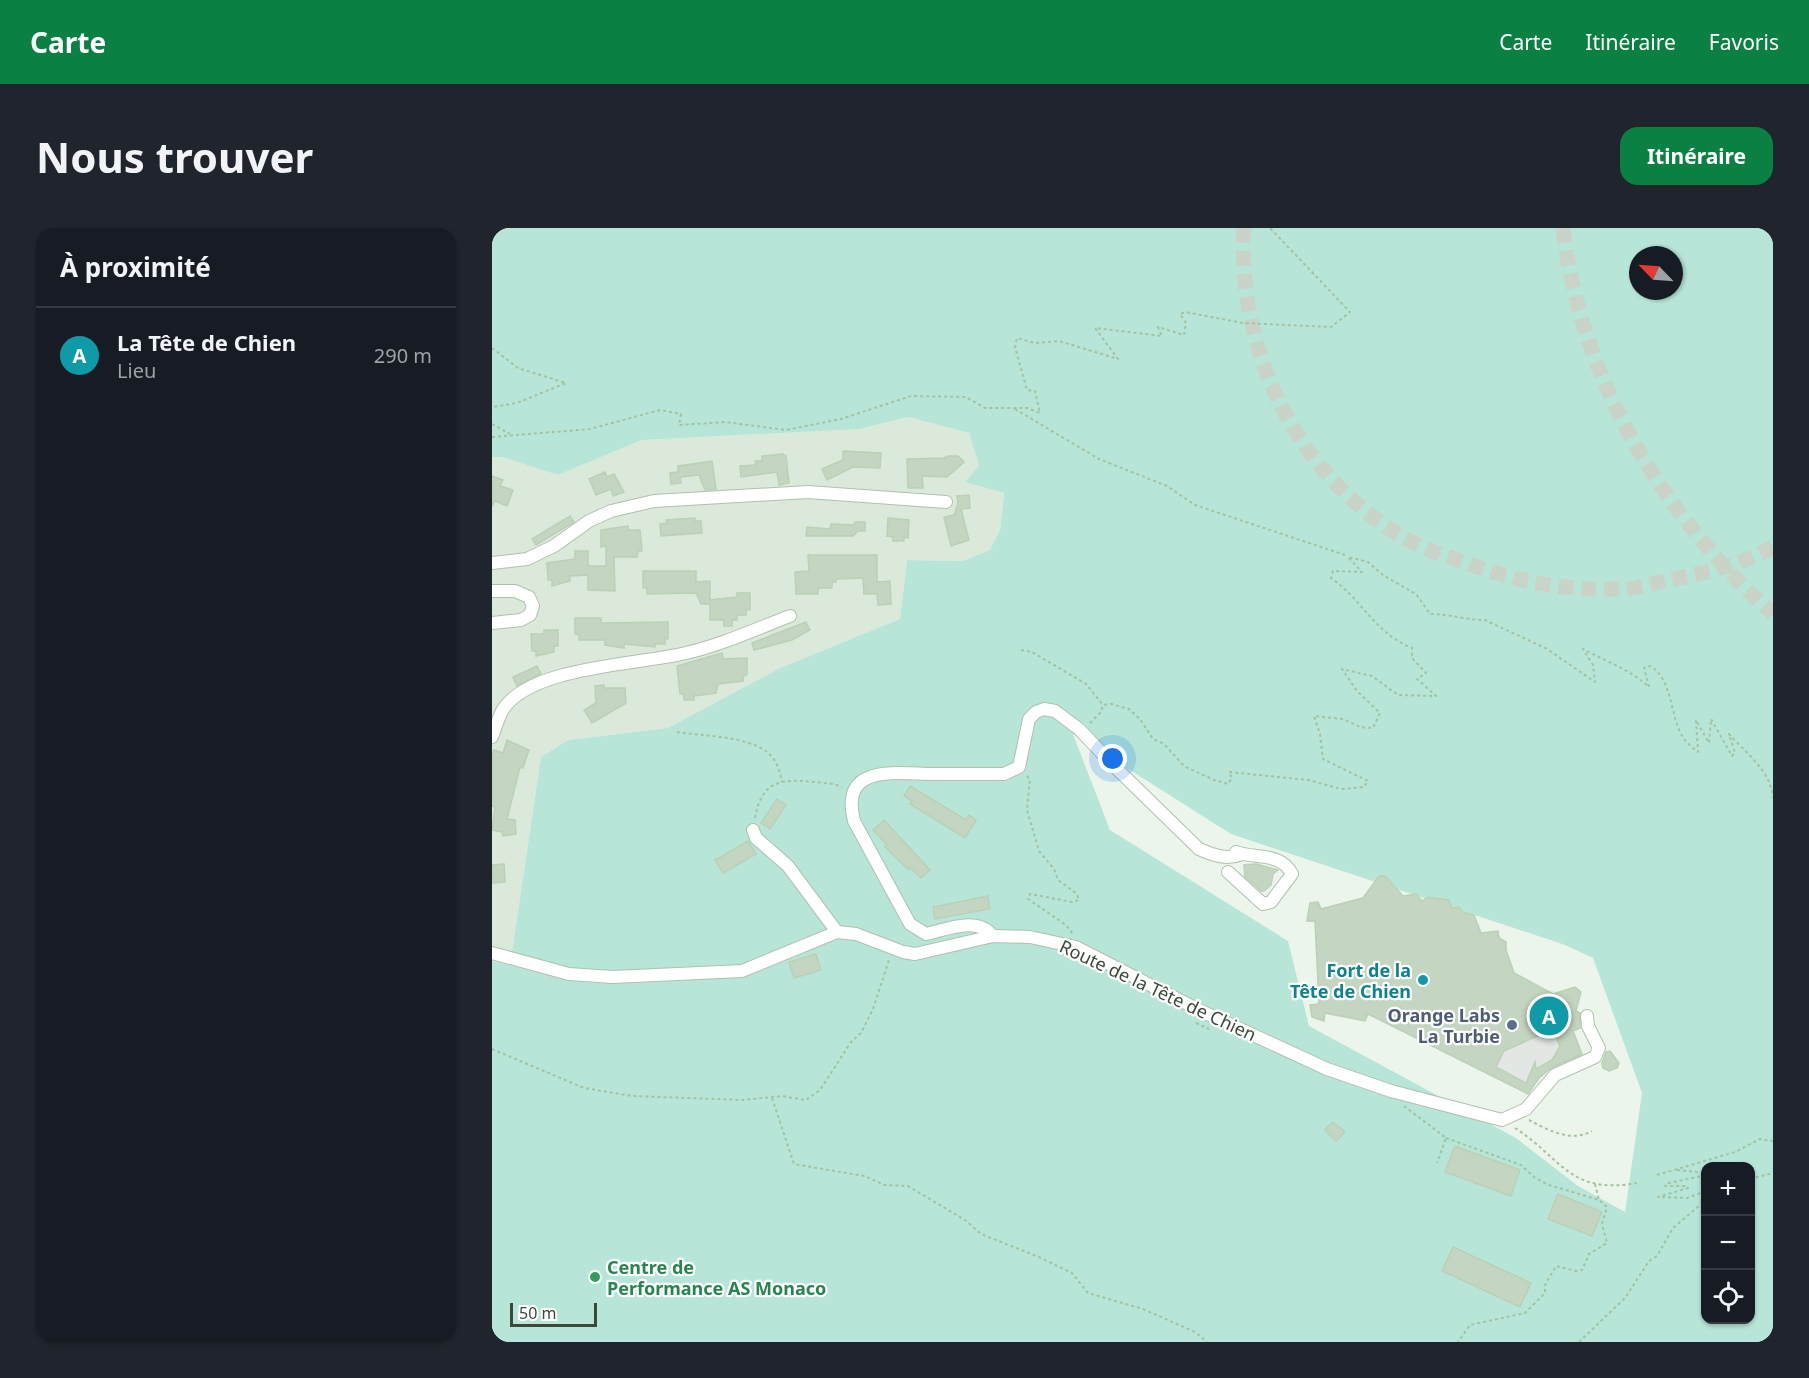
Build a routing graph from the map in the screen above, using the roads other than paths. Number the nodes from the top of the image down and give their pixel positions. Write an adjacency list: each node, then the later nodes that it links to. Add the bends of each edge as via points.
1 (946, 502): 2 (street, via 808,492 654,501 611,511 589,521 554,546 527,559)
2 (492, 563)
3 (492, 591): 5 (street, via 515,591 530,597 533,606 530,615 521,620)
4 (789, 616): 6 (street, via 690,653 557,676 518,694 502,711)
5 (492, 623)
6 (492, 737)
7 (753, 830): 9 (street, via 756,838 788,866)
8 (1228, 872): 10 (street, via 1263,903 1271,902 1292,874 1287,866 1269,856 1244,854 1233,858 1199,849 1079,729 1054,711 1044,709 1036,712 1025,730 1019,767 1004,774 882,772 860,783 852,793 854,821 910,924 926,934 972,924 986,927)
9 (837, 932): 10 (street, Route de la Tête de Chien, via 856,934 915,954); 11 (street, via 742,971 588,976)
10 (993, 936): 12 (street, Route de la Tête de Chien, via 1030,937 1077,947 1199,1010 1327,1069 1391,1091 1502,1120 1534,1102 1555,1075 1595,1057 1599,1048)
11 (492, 953)
12 (1587, 1016)

